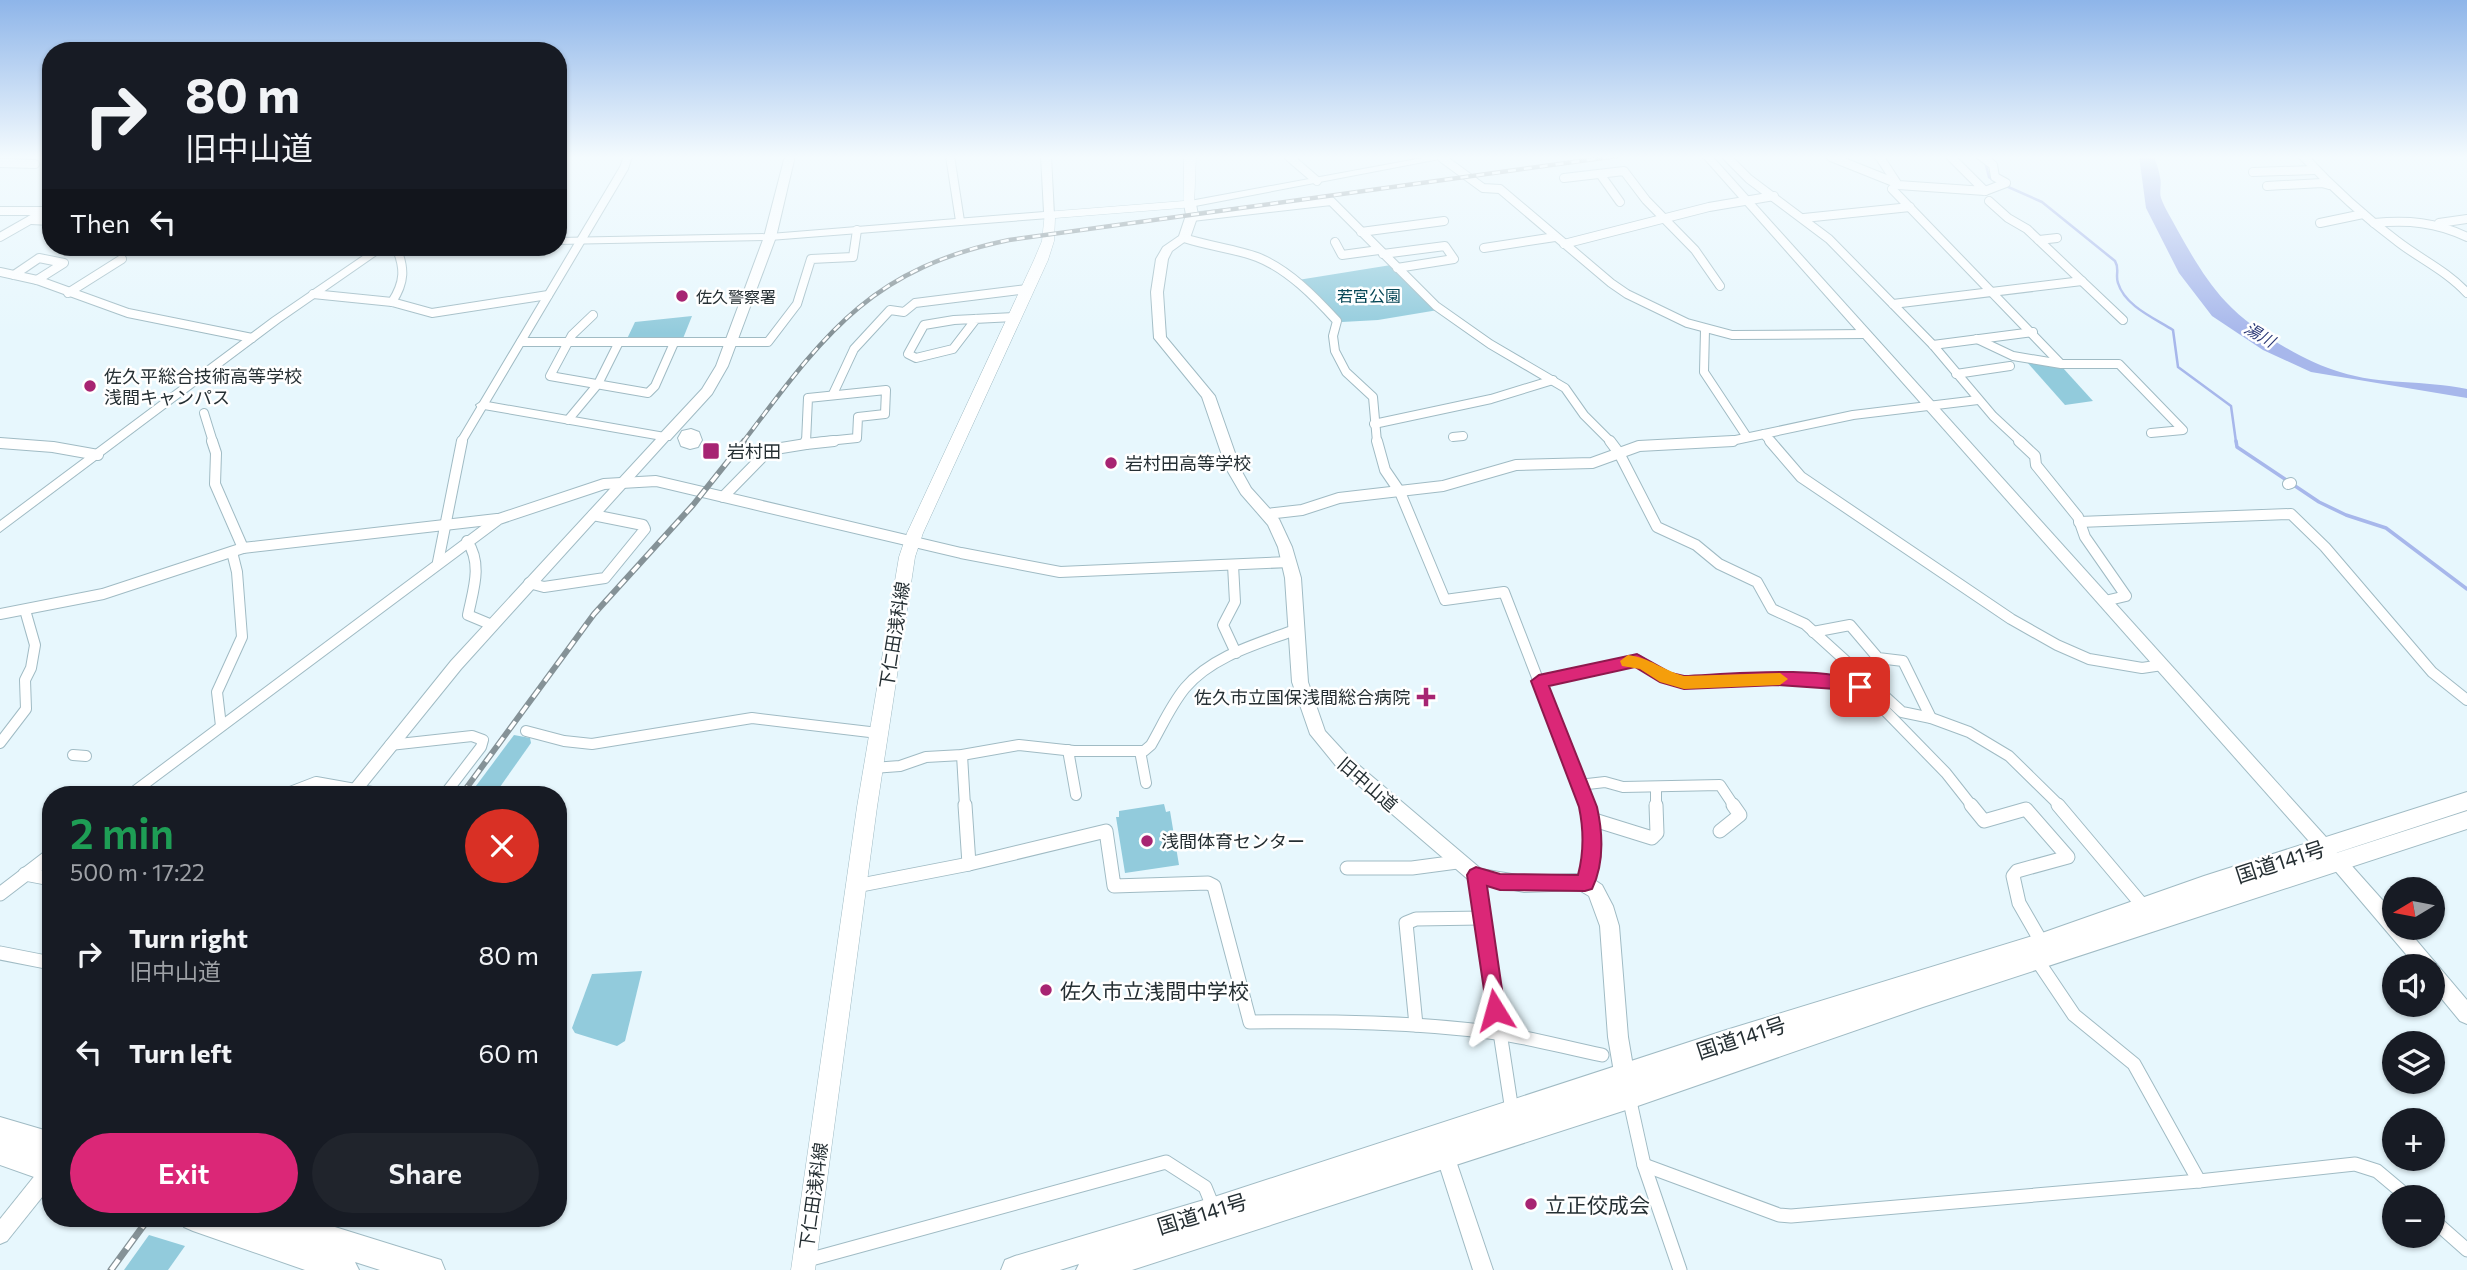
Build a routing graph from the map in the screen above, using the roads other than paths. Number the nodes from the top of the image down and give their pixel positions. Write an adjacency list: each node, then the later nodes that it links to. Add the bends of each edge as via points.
1 (40, 215): 21 (street)
2 (596, 215): 39 (street)
3 (775, 215): 32 (main road)
4 (959, 215): 24 (street)
5 (1045, 215): 24 (street)
6 (1049, 215): 53 (main road, 下仁田浅科線, via 1045,250)
7 (1190, 215): 35 (main road, 旧中山道)
8 (1345, 215): 30 (street)
9 (1530, 215): 33 (street)
10 (1662, 215): 22 (street)
11 (1685, 215): 22 (street)
12 (1760, 215): 67 (street)
13 (1800, 215): 19 (street)
14 (1828, 215): 19 (street)
15 (1919, 215): 54 (street)
16 (2007, 215): 37 (street)
17 (2362, 215): 26 (street)
18 (2363, 215): 27 (street)
19 (1804, 218): 60 (street)
20 (2467, 219): 28 (street)
21 (31, 220): 23 (street); 31 (street)
22 (1666, 220): 41 (street); 52 (street)
23 (42, 221)
24 (960, 221): 29 (street)
25 (1444, 221): 30 (street)
26 (2320, 223)
27 (2374, 223): 28 (street, via 2407,219); 56 (street, via 2453,278)
28 (2437, 223): 34 (street)
29 (857, 230): 32 (street); 71 (street, via 853,257 811,260 797,304 768,342)
30 (1361, 232): 43 (street)
31 (0, 237)
32 (770, 237): 39 (street); 71 (main road)
33 (1555, 237): 41 (street); 42 (street)
34 (2467, 237)
35 (1184, 238): 87 (street, via 1262,258 1322,303 1337,321 1332,337 1341,364 1373,397); 100 (main road, 旧中山道, via 1167,249 1162,259 1157,292 1160,338 1208,397 1234,470)
36 (2057, 238): 37 (street)
37 (2039, 240): 51 (street)
38 (567, 241): 39 (street)
39 (580, 241): 58 (street)
40 (1335, 242): 43 (street, via 1342,255)
41 (1564, 244): 65 (street, via 1627,294)
42 (1484, 248)
43 (1381, 252): 47 (street); 47 (street, via 1445,246 1454,260)
44 (370, 256): 57 (street)
45 (400, 256): 59 (street, via 404,272)
46 (122, 259): 55 (street)
47 (1397, 268): 79 (street, via 1436,306)
48 (0, 272): 49 (street)
49 (14, 275): 50 (street); 50 (street, via 39,258 64,262)
50 (37, 280): 55 (street)
51 (2082, 281): 54 (street); 64 (street)
52 (1720, 286)
53 (1027, 289): 62 (main road, 下仁田浅科線); 81 (street, via 915,303 904,312 890,310 854,349)
54 (1994, 292): 60 (street); 66 (street)
55 (68, 293): 68 (street, via 128,313)
56 (2467, 293)
57 (313, 294): 59 (street); 68 (street)
58 (548, 295): 59 (street, via 440,313); 70 (street)
59 (392, 302)
60 (1893, 304): 75 (street)
61 (593, 315): 73 (street)
62 (1014, 317): 63 (street); 106 (main road, 下仁田浅科線)
63 (976, 319): 63 (street, via 924,325 908,354 916,358 953,349)
64 (2123, 320)
65 (1705, 328): 67 (street, via 1732,335); 91 (street, via 1704,372)
66 (2033, 332): 69 (street); 76 (street)
67 (1865, 334): 84 (street)
68 (252, 338): 96 (street)
69 (1976, 339): 75 (street); 76 (street, via 2013,356)
70 (521, 342): 73 (street); 83 (street)
71 (731, 342): 72 (street); 90 (main road, via 714,381)
72 (674, 343): 74 (street); 80 (street, via 649,393)
73 (568, 344): 74 (street); 80 (street, via 550,376)
74 (618, 344): 80 (street)
75 (1933, 345): 78 (street)
76 (2061, 364): 88 (street, via 2095,362 2124,367 2183,430)
77 (2010, 366): 78 (street)
78 (1956, 374): 82 (street)
79 (1553, 380): 87 (street, via 1491,399); 95 (street, via 1565,388)
80 (598, 384): 86 (street)
81 (833, 394): 94 (street, via 808,398); 94 (street, via 886,390 885,414 858,417 857,438)
82 (1978, 400): 84 (street); 103 (street, via 2035,456 2036,465)
83 (482, 405): 86 (street); 104 (street, via 459,446)
84 (1930, 406): 89 (street, via 1853,415); 113 (street)
85 (204, 412): 108 (street, via 216,453 215,484)
86 (568, 420): 90 (street)
87 (1374, 424): 98 (street, via 1385,470)
88 (2151, 433)
89 (1763, 434): 91 (street); 120 (street, via 1801,477 2011,619 2089,659 2142,668)
90 (665, 437): 92 (main road); 97 (street)
91 (1747, 438): 95 (street, via 1639,446)
92 (682, 439)
93 (0, 443): 96 (street)
94 (806, 444): 99 (street, via 769,450)
95 (1619, 453): 98 (street, via 1592,463 1516,464 1443,486); 118 (street, via 1657,527 1757,582 1772,609)
96 (97, 455): 105 (street)
97 (624, 482): 99 (street, via 656,481); 101 (street); 102 (street)
98 (1400, 492): 100 (street, via 1339,498 1302,510); 121 (street, via 1445,600 1504,592)
99 (723, 497): 106 (street)
100 (1267, 514): 110 (main road, 旧中山道)
101 (593, 516): 112 (street); 112 (street, via 645,529 605,578 544,587)
102 (499, 519): 104 (street); 107 (street)
103 (2079, 522): 113 (street, via 2126,596); 123 (street, via 2291,514 2432,672)
104 (444, 526): 108 (street); 109 (street)
105 (0, 528)
106 (912, 540): 111 (street, via 1071,573); 127 (main road, 下仁田浅科線)
107 (467, 541): 109 (street); 116 (street, via 477,566 468,615)
108 (237, 550): 114 (street, via 103,594); 125 (street, via 242,637 217,692)
109 (438, 562): 125 (street)
110 (1290, 562): 111 (street); 117 (main road, 旧中山道)
111 (1233, 565): 119 (street, via 1234,602 1223,625)
112 (529, 583): 116 (street)
113 (2105, 601): 120 (street)
114 (26, 610): 115 (street); 128 (street, via 35,645 25,680 26,709)
115 (0, 614)
116 (492, 625): 129 (street)
117 (1296, 630): 119 (street); 151 (main road, 旧中山道, via 1300,682 1318,734 1342,761)
118 (1813, 632): 122 (street); 124 (street, via 1850,625 1878,658 1903,661)
119 (1236, 653): 131 (street, via 1201,672 1184,690 1151,745)
120 (2162, 666): 149 (street)
121 (1539, 681): 122 (street, via 1637,660 1666,678 1684,682 1778,679); 137 (street)
122 (1867, 687): 124 (street, via 1902,712); 164 (street, via 1984,821 2026,809 2068,857 2013,876)
123 (2467, 700)
124 (1931, 718): 160 (street, via 1984,739 2019,765 2072,818)
125 (221, 726): 138 (street)
126 (526, 732): 127 (street, via 592,744 752,718)
127 (878, 733): 135 (main road, 下仁田浅科線)
128 (0, 743)
129 (390, 745): 141 (street); 142 (street, via 472,736 483,740)
130 (1069, 750): 131 (street); 133 (street, via 1018,745); 144 (street)
131 (1140, 751): 136 (street)
132 (73, 755): 134 (street)
133 (962, 755): 135 (street); 152 (street)
134 (86, 756)
135 (873, 768): 158 (main road, 下仁田浅科線)
136 (1146, 783)
137 (1579, 785): 143 (street, via 1605,782); 146 (street)
138 (142, 786)
139 (306, 786): 140 (street, via 316,782)
140 (331, 786)
141 (358, 786)
142 (451, 786)
143 (1656, 788): 146 (street, via 1657,833 1652,838); 148 (street, via 1720,785 1740,815)
144 (1076, 795)
145 (2467, 801): 149 (highway, 国道141号)
146 (1591, 819): 157 (street, via 1592,857)
147 (2467, 820): 149 (highway, 国道141号)
148 (1720, 831)
149 (2331, 855): 160 (highway, 国道141号); 161 (main road); 164 (highway, 国道141号)
150 (42, 862): 154 (street)
151 (1457, 862): 153 (street, via 1412,868); 155 (main road, 旧中山道)
152 (969, 864): 158 (street); 170 (street, via 1106,831 1114,886 1214,886 1250,1022)
153 (1348, 868)
154 (25, 874): 156 (street); 159 (street)
155 (1476, 875): 157 (main road, 旧中山道, via 1500,882); 162 (street)
156 (42, 877)
157 (1585, 883): 173 (main road, via 1599,897 1610,929 1617,1031)
158 (856, 886): 190 (main road, 下仁田浅科線)
159 (0, 894)
160 (2144, 907): 164 (highway, 国道141号)
161 (2382, 913)
162 (1482, 918): 170 (street, via 1406,923); 171 (street)
163 (2405, 940): 166 (main road)
164 (2039, 952): 173 (highway, 国道141号); 181 (street, via 2074,1016 2134,1064)
165 (0, 953): 167 (street)
166 (2418, 954)
167 (42, 961)
168 (2445, 988): 169 (main road)
169 (2467, 1015)
170 (1416, 1025): 171 (street)
171 (1498, 1033): 172 (street); 174 (street)
172 (1602, 1055)
173 (1627, 1086): 174 (highway, 国道141号); 177 (highway, 国道141号); 179 (street)
174 (1512, 1111): 177 (highway, 国道141号)
175 (0, 1130): 176 (highway)
176 (42, 1142)
177 (1441, 1146): 184 (highway, 国道141号); 194 (highway, 国道141号); 195 (street)
178 (0, 1152): 180 (highway)
179 (1644, 1165): 181 (street, via 1791,1216); 196 (street)
180 (42, 1168)
181 (2199, 1181): 183 (street, via 2363,1164)
182 (42, 1182): 188 (street)
183 (2394, 1185)
184 (1214, 1210): 190 (street, via 1205,1187 1166,1162); 193 (highway, 国道141号)
185 (219, 1227): 191 (highway)
186 (294, 1227): 192 (highway)
187 (2445, 1231): 189 (street)
188 (0, 1234)
189 (2467, 1250)
190 (804, 1265)
191 (345, 1270)
192 (430, 1270)
193 (1015, 1270)
194 (1090, 1270)
195 (1483, 1270)
196 (1680, 1270)

